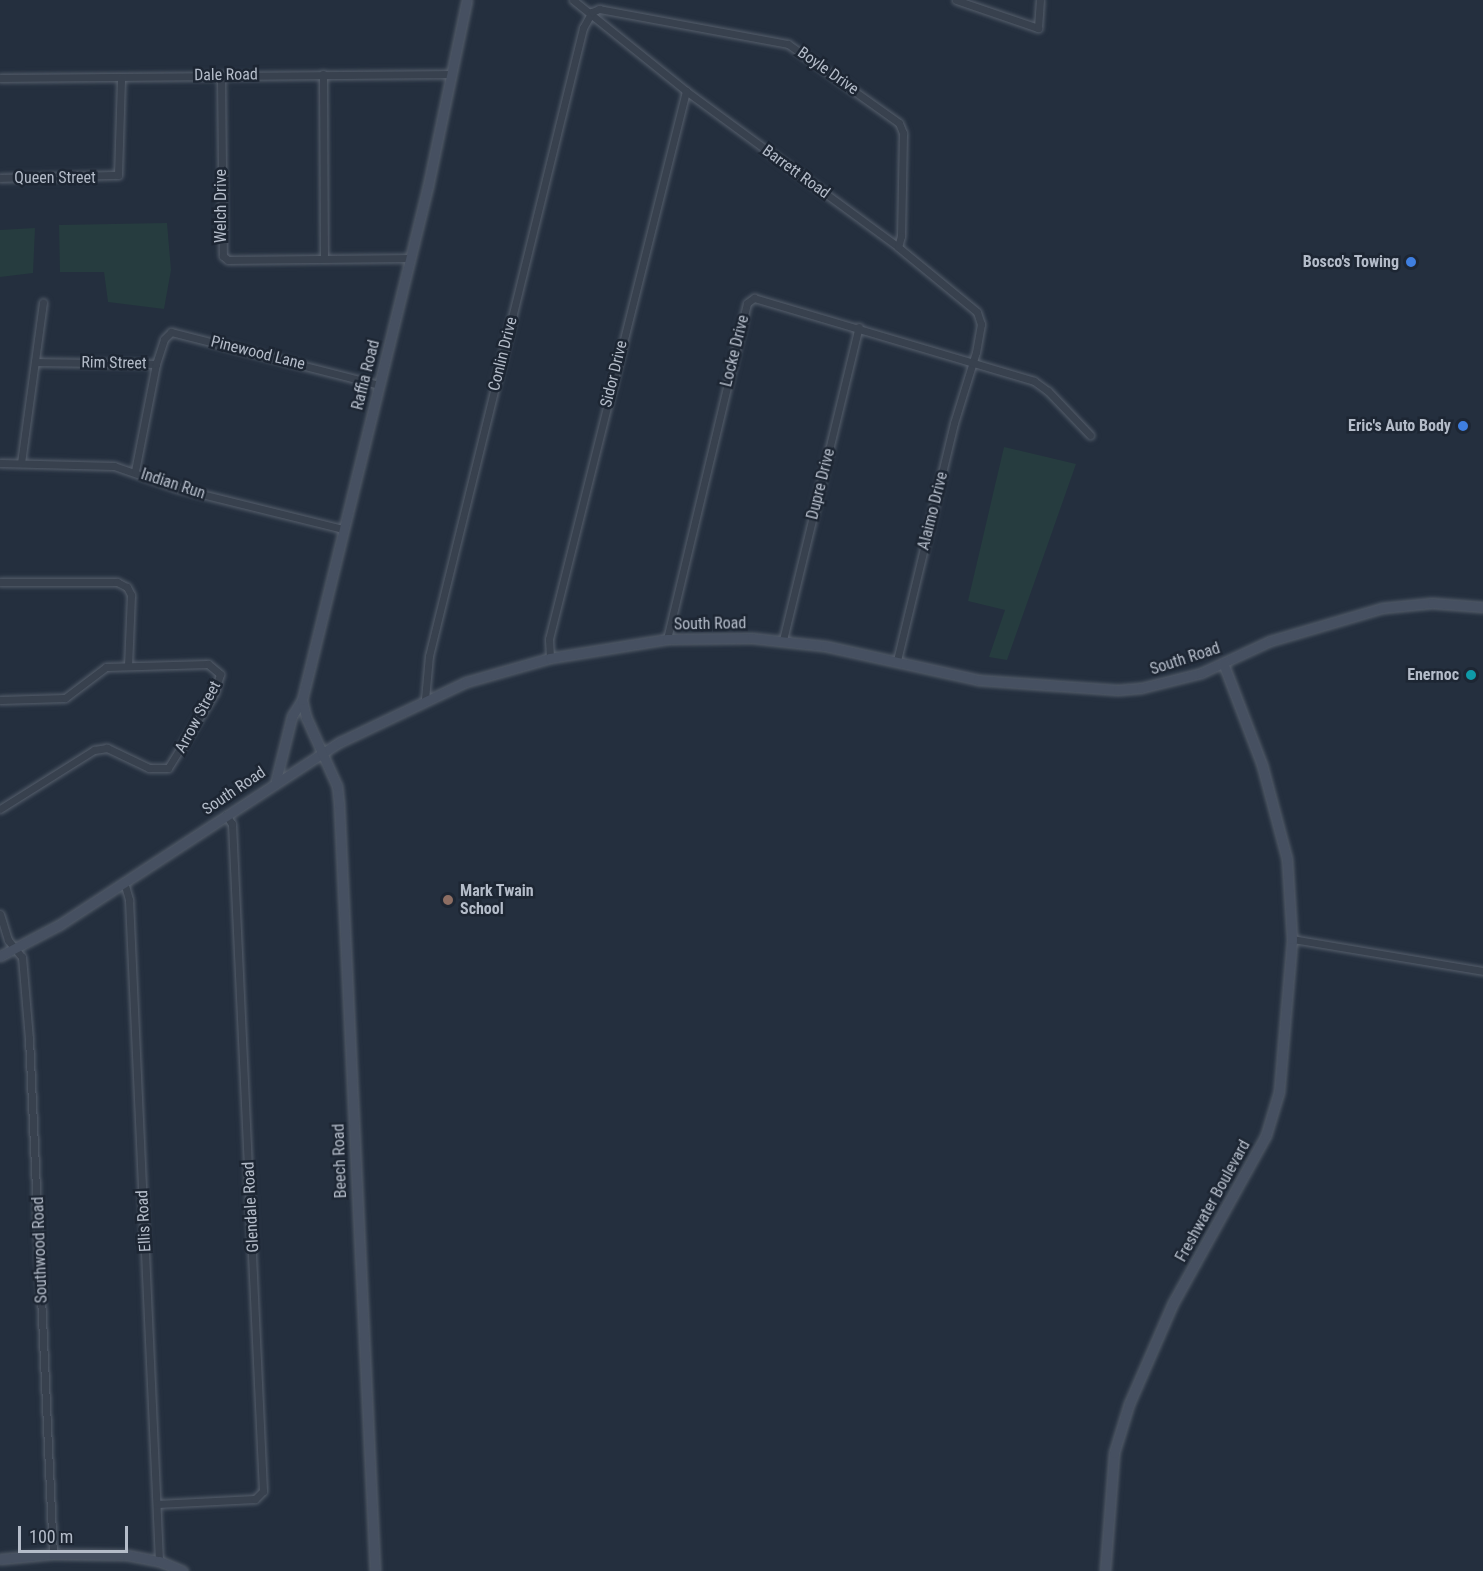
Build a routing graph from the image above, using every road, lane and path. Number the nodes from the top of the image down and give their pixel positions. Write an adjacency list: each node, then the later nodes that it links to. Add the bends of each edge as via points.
1 (467, 0): 7 (main road, Raffia Road)
2 (573, 0): 5 (street, Barrett Road)
3 (956, 0): 4 (street, via 1038,28)
4 (1040, 0)
5 (592, 12): 11 (street, Barrett Road); 13 (street, Boyle Drive, via 599,9 788,45 899,123 903,156 901,236); 35 (street, Conlin Drive, via 583,28 429,656)
6 (323, 74): 7 (street, Dale Road); 8 (street, Dale Road); 14 (street)
7 (452, 74): 15 (main road, Raffia Road)
8 (221, 75): 9 (street, Dale Road); 14 (street, Welch Drive, via 223,256 228,260)
9 (121, 76): 10 (street, Dale Road); 12 (street, Queen Street, via 118,175)
10 (0, 78)
11 (686, 92): 13 (street, Barrett Road); 31 (street, Sidor Drive, via 549,639)
12 (0, 178)
13 (897, 247): 19 (street, Barrett Road, via 977,312 981,324)
14 (324, 258): 15 (street, Welch Drive)
15 (410, 258): 21 (main road, Raffia Road)
16 (43, 302): 18 (street)
17 (859, 327): 19 (street, Locke Drive); 29 (street, Locke Drive, via 766,299 754,298 747,303); 30 (street, Dupre Drive)
18 (35, 362): 20 (street, Rim Street); 24 (street)
19 (971, 362): 22 (street, Locke Drive, via 1016,374 1048,391); 32 (street, Alaimo Drive)
20 (156, 364): 21 (street, Pinewood Lane, via 164,339 171,332); 25 (street, Rim Street)
21 (379, 385): 26 (main road, Raffia Road)
22 (1090, 435)
23 (0, 463): 24 (street, Indian Run)
24 (21, 463): 25 (street, Indian Run, via 90,463)
25 (135, 471): 26 (street, Indian Run, via 177,488)
26 (343, 529): 37 (main road, Raffia Road)
27 (0, 582): 34 (street, via 117,582 127,588 131,595)
28 (1483, 607): 33 (main road, South Road, via 1432,603 1382,608 1311,627)
29 (667, 639): 30 (main road, South Road); 31 (main road, South Road)
30 (783, 640): 32 (main road, South Road)
31 (550, 658): 35 (main road, South Road, via 466,682)
32 (897, 661): 33 (main road, South Road, via 978,680 1111,690 1167,683)
33 (1223, 663): 44 (main road, Freshwater Boulevard, via 1277,810 1287,860)
34 (128, 666): 36 (street, Arrow Street, via 106,667 65,699); 40 (street, Arrow Street, via 208,664 220,674 220,683 174,761 159,770 117,751 94,750)
35 (426, 699): 38 (main road, South Road)
36 (0, 700)
37 (302, 700): 38 (main road); 39 (main road, Raffia Road, via 292,716)
38 (322, 752): 39 (main road, South Road); 53 (main road, Beech Road, via 337,786 339,804)
39 (276, 780): 41 (main road, South Road)
40 (0, 809)
41 (226, 814): 42 (main road, South Road); 48 (street, Glendale Road, via 232,824 263,1491 255,1499)
42 (124, 882): 45 (main road, South Road); 48 (street, Ellis Road, via 129,900)
43 (0, 914): 45 (street)
44 (1292, 939): 47 (street); 54 (main road, Freshwater Boulevard, via 1279,1092 1257,1154 1173,1303 1129,1404 1114,1453)
45 (14, 950): 46 (main road, South Road); 49 (street, Southwood Road, via 22,957 29,1038)
46 (0, 956)
47 (1483, 971)
48 (157, 1504): 51 (street, Ellis Road)
49 (52, 1554): 50 (main road); 51 (main road, via 127,1555)
50 (0, 1559)
51 (159, 1561): 52 (main road)
52 (183, 1571)
53 (375, 1571)
54 (1105, 1571)

